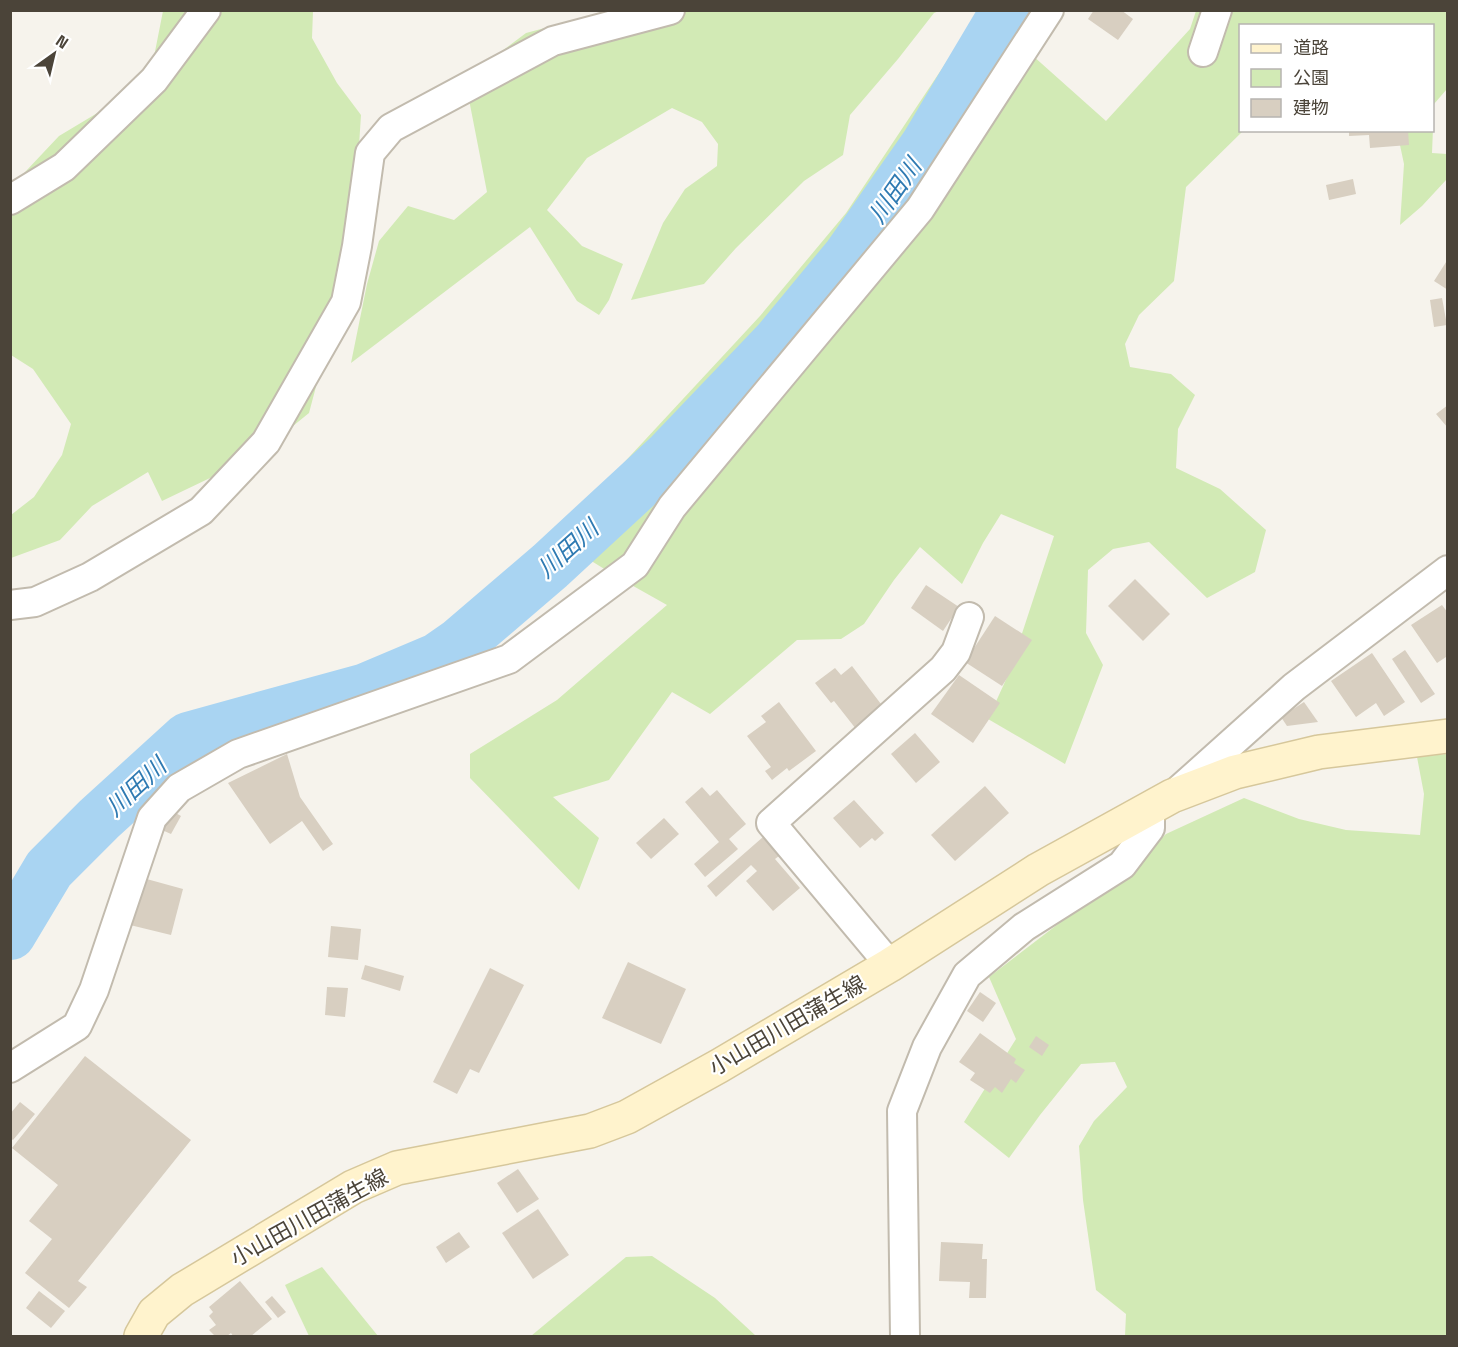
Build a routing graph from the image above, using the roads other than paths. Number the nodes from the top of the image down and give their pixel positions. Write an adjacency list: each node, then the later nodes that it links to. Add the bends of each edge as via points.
1 (206, 10): 6 (street, via 154,80 64,167)
2 (670, 10): 8 (street, via 553,41 391,128 370,153 346,302 266,442 201,511 90,578 34,602)
3 (1049, 10): 13 (street, via 920,209 672,507 635,565 509,660 238,754 179,788 152,818 94,990 78,1026)
4 (1217, 10): 5 (street)
5 (1203, 52)
6 (10, 200)
7 (1448, 570): 11 (street, via 1294,687)
8 (10, 605)
9 (969, 617): 12 (street, via 956,652 944,669 771,823)
10 (1448, 736): 11 (main road, 小山田川田蒲生線, via 1319,752 1235,772)
11 (1161, 802): 12 (main road, 小山田川田蒲生線, via 1038,870); 15 (street, via 1150,828 1122,865 1024,927 967,975 927,1047 902,1111)
12 (890, 965): 14 (main road, 小山田川田蒲生線, via 627,1117 590,1131 397,1168 353,1187 182,1290 154,1313)
13 (10, 1068)
14 (141, 1336)
15 (905, 1336)

